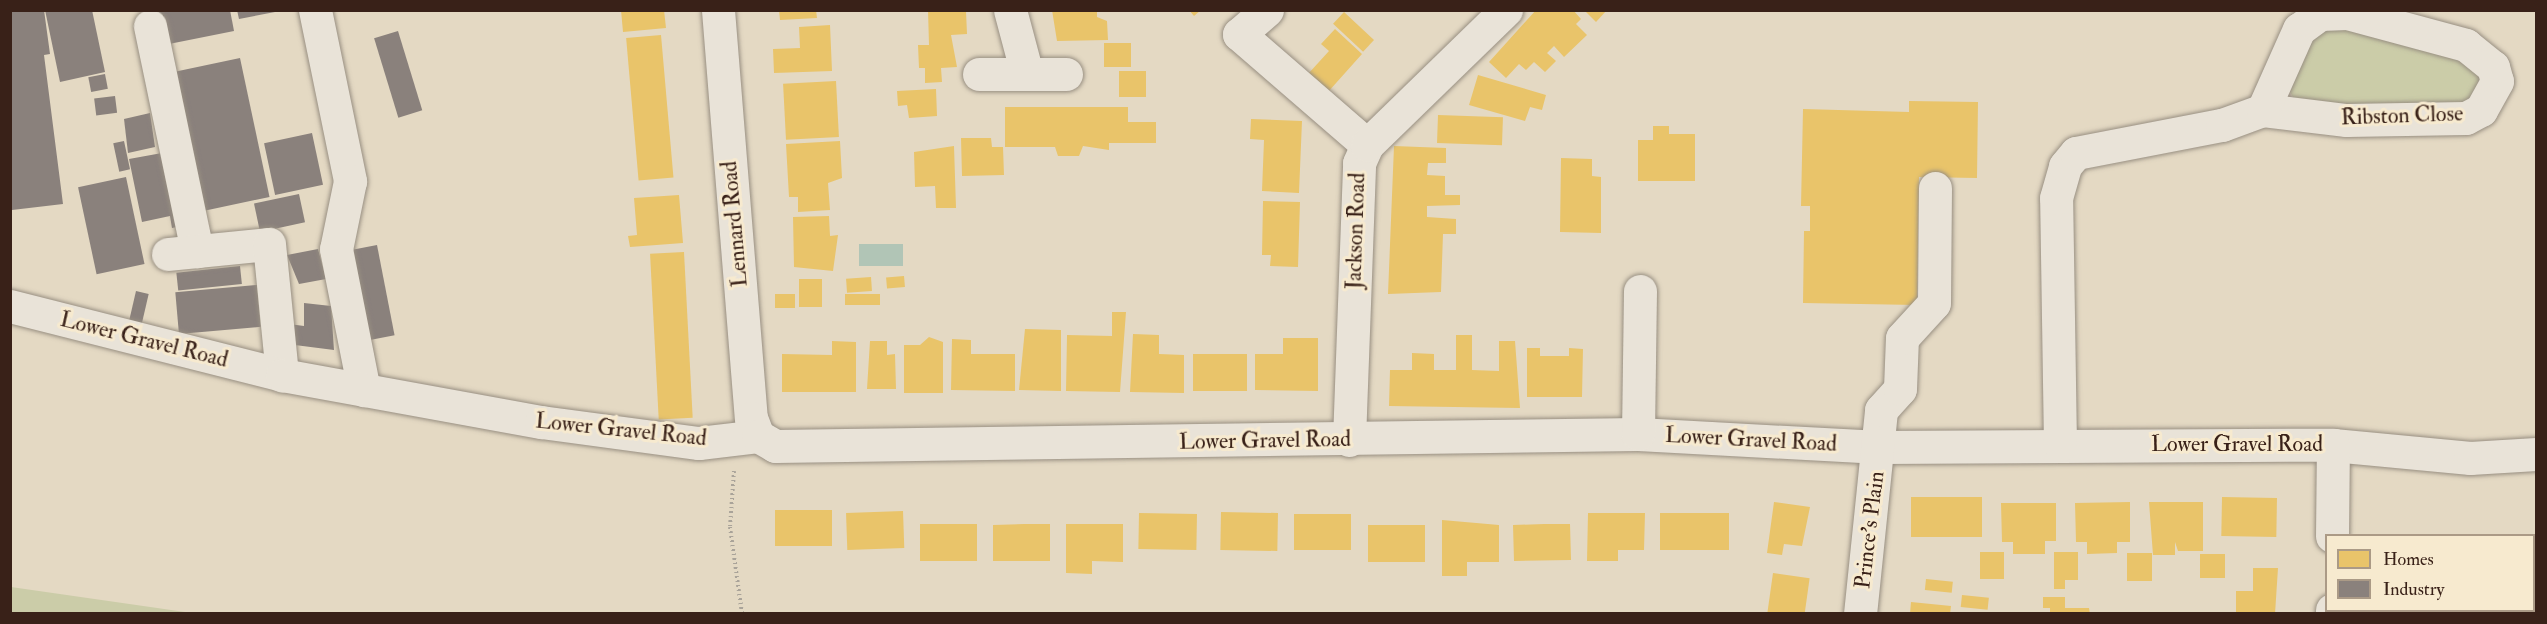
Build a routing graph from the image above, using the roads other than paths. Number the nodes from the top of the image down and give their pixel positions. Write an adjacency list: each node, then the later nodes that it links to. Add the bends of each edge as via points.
1 (315, 10): 16 (street, via 350,181 336,249)
2 (718, 10): 18 (street, Lennard Road, via 751,418)
3 (1010, 10): 8 (street)
4 (1267, 10): 11 (street, via 1239,34)
5 (1506, 10): 11 (street, Jackson Road)
6 (150, 26): 15 (street, via 182,253 268,244)
7 (979, 74): 8 (street)
8 (1027, 74): 9 (street)
9 (1066, 74)
10 (2263, 110): 10 (street, Ribston Close, via 2299,29 2320,14 2347,13 2466,45 2493,67 2497,81 2481,110 2466,118 2346,120); 20 (street, Ribston Close, via 2222,125 2076,153 2065,166 2056,198)
11 (1367, 146): 19 (street, Jackson Road, via 1359,163)
12 (1935, 188): 22 (street, Prince's Plain, via 1934,303 1902,338 1900,389 1881,410)
13 (1640, 291): 17 (street)
14 (10, 306): 15 (street, Lower Gravel Road)
15 (282, 375): 16 (street, Lower Gravel Road)
16 (364, 390): 18 (street, Lower Gravel Road, via 699,443)
17 (1638, 434): 19 (street, Lower Gravel Road); 22 (street, Lower Gravel Road)
18 (758, 436): 19 (street, Lower Gravel Road, via 774,446)
19 (1348, 440)
20 (2060, 445): 21 (street, Lower Gravel Road); 22 (street, Lower Gravel Road)
21 (2333, 445): 23 (street, Lower Gravel Road, via 2470,458); 24 (street)
22 (1880, 447): 25 (street, Prince's Plain)
23 (2536, 454)
24 (2332, 534)
25 (1860, 614)

